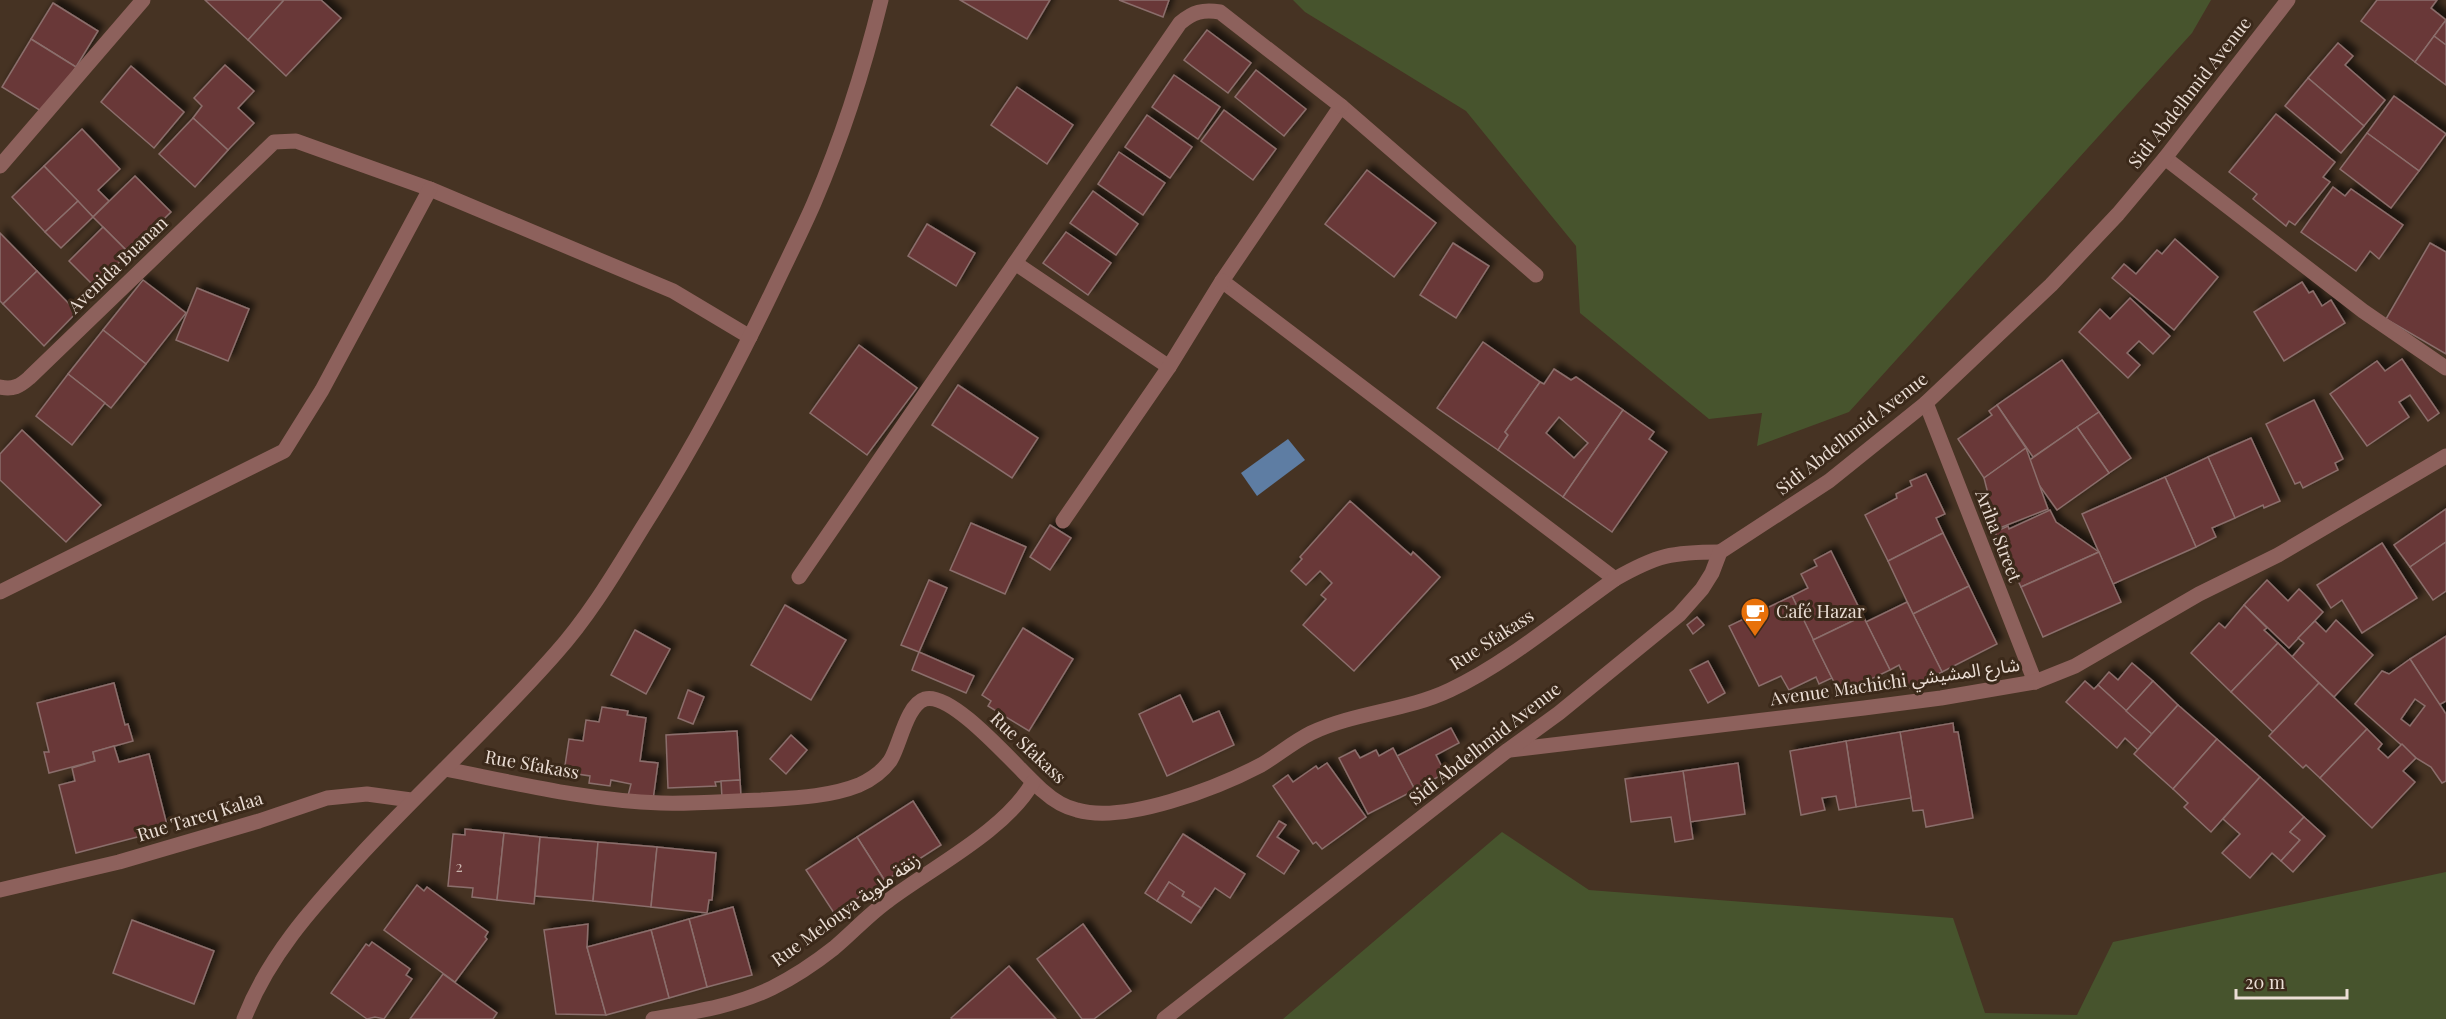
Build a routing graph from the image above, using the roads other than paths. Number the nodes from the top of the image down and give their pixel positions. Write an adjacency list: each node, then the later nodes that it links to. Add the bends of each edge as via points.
1 (143, 0): 6 (street)
2 (881, 0): 11 (street, via 857,89 814,203)
3 (2288, 0): 5 (street, Sidi Abdelhmid Avenue)
4 (1341, 106): 8 (street, via 1220,12 1207,9 1192,13 1180,23); 9 (street); 10 (street)
5 (2165, 158): 13 (street, via 2363,311); 15 (street, Sidi Abdelhmid Avenue, via 2051,285)
6 (0, 166)
7 (430, 189): 11 (street, Avenida Buanan, via 674,291); 14 (street, Avenida Buanan, via 296,141 274,142 19,387); 21 (street, via 322,390 284,451)
8 (1015, 263): 12 (street); 19 (street)
9 (1536, 275)
10 (1222, 281): 12 (street); 20 (street)
11 (750, 337): 24 (street, via 707,421 596,600 559,650)
12 (1169, 367): 17 (street)
13 (2446, 368)
14 (0, 387)
15 (1926, 403): 18 (street, Sidi Abdelhmid Avenue, via 1829,481); 22 (street, Ariha Street)
16 (2446, 456): 22 (street, Avenue Machichi شارع المشيشي, via 2278,555 2199,594 2076,666)
17 (1063, 521)
18 (1720, 552): 20 (street, Rue Sfakass, via 1666,555); 23 (street, Sidi Abdelhmid Avenue, via 1702,589 1680,615)
19 (799, 577)
20 (1615, 579): 25 (street, Rue Sfakass, via 1484,672 1448,692 1310,734 1263,764 1210,787 1142,808 1092,814 1060,804)
21 (0, 592)
22 (2035, 682): 23 (street, Avenue Machichi شارع المشيشي, via 1908,703)
23 (1508, 750): 30 (street, Sidi Abdelhmid Avenue)
24 (445, 769): 25 (street, Rue Sfakass, via 545,789 658,803 792,798 837,791 869,780 890,762 918,703 930,699 949,706 976,726); 26 (street)
25 (1033, 782): 29 (street, Rue Melouya زنقة ملوية, via 1004,817 888,901 801,972 715,1009)
26 (411, 800): 27 (street, Rue Tareq Kalaa, via 367,794 327,798 119,862); 28 (street, via 277,953)
27 (0, 890)
28 (244, 1019)
29 (653, 1019)
30 (1164, 1019)

